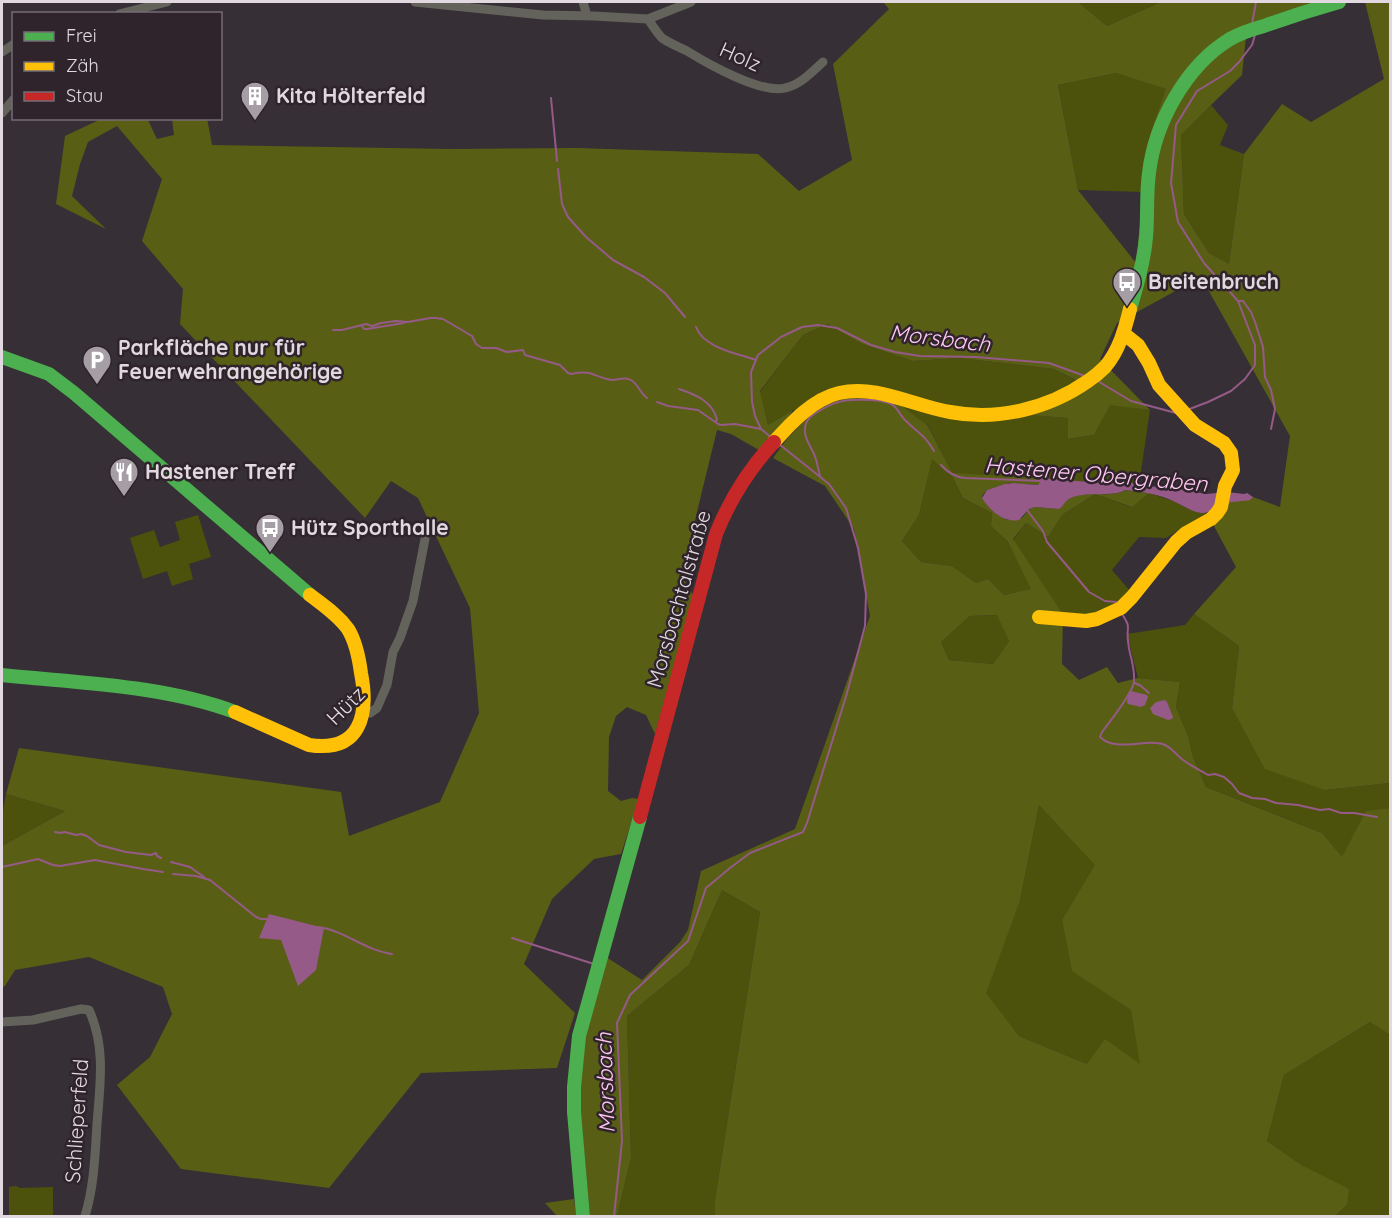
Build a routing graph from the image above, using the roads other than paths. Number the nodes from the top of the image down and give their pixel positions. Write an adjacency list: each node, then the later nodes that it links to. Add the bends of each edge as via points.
1 (167, 2): 6 (street)
2 (415, 2): 7 (street)
3 (583, 2): 7 (street)
4 (691, 2): 8 (street)
5 (1339, 2): 12 (main road, Morsbachtalstraße, via 1254,29 1224,43 1204,61 1179,94 1152,149 1141,269)
6 (127, 12)
7 (587, 16): 8 (street)
8 (648, 19): 9 (street, Holz, via 661,37 722,71 764,87 792,86)
9 (823, 62)
10 (12, 101): 11 (street)
11 (2, 113)
12 (1123, 333): 15 (main road, via 1138,345 1156,381 1195,425 1224,443 1231,453 1233,470 1221,507 1211,519 1176,542 1121,608 1086,621); 20 (main road, Morsbachtalstraße, via 1101,371 1056,399 1028,410 980,416 936,410 891,395 859,392 825,397 775,440 738,488 716,534 579,1036 574,1112)
13 (2, 357): 17 (main road, via 49,374 74,393 341,620 360,659)
14 (424, 539): 17 (street, Hütz, via 413,601 393,652 381,703 374,711)
15 (1039, 616)
16 (2, 675): 17 (main road, Hütz, via 182,697 215,705 315,746 350,737)
17 (364, 713)
18 (2, 1022): 19 (street, Schlieperfeld, via 81,1009 89,1010 93,1018 101,1054 101,1078 93,1184)
19 (85, 1216)
20 (583, 1216)

